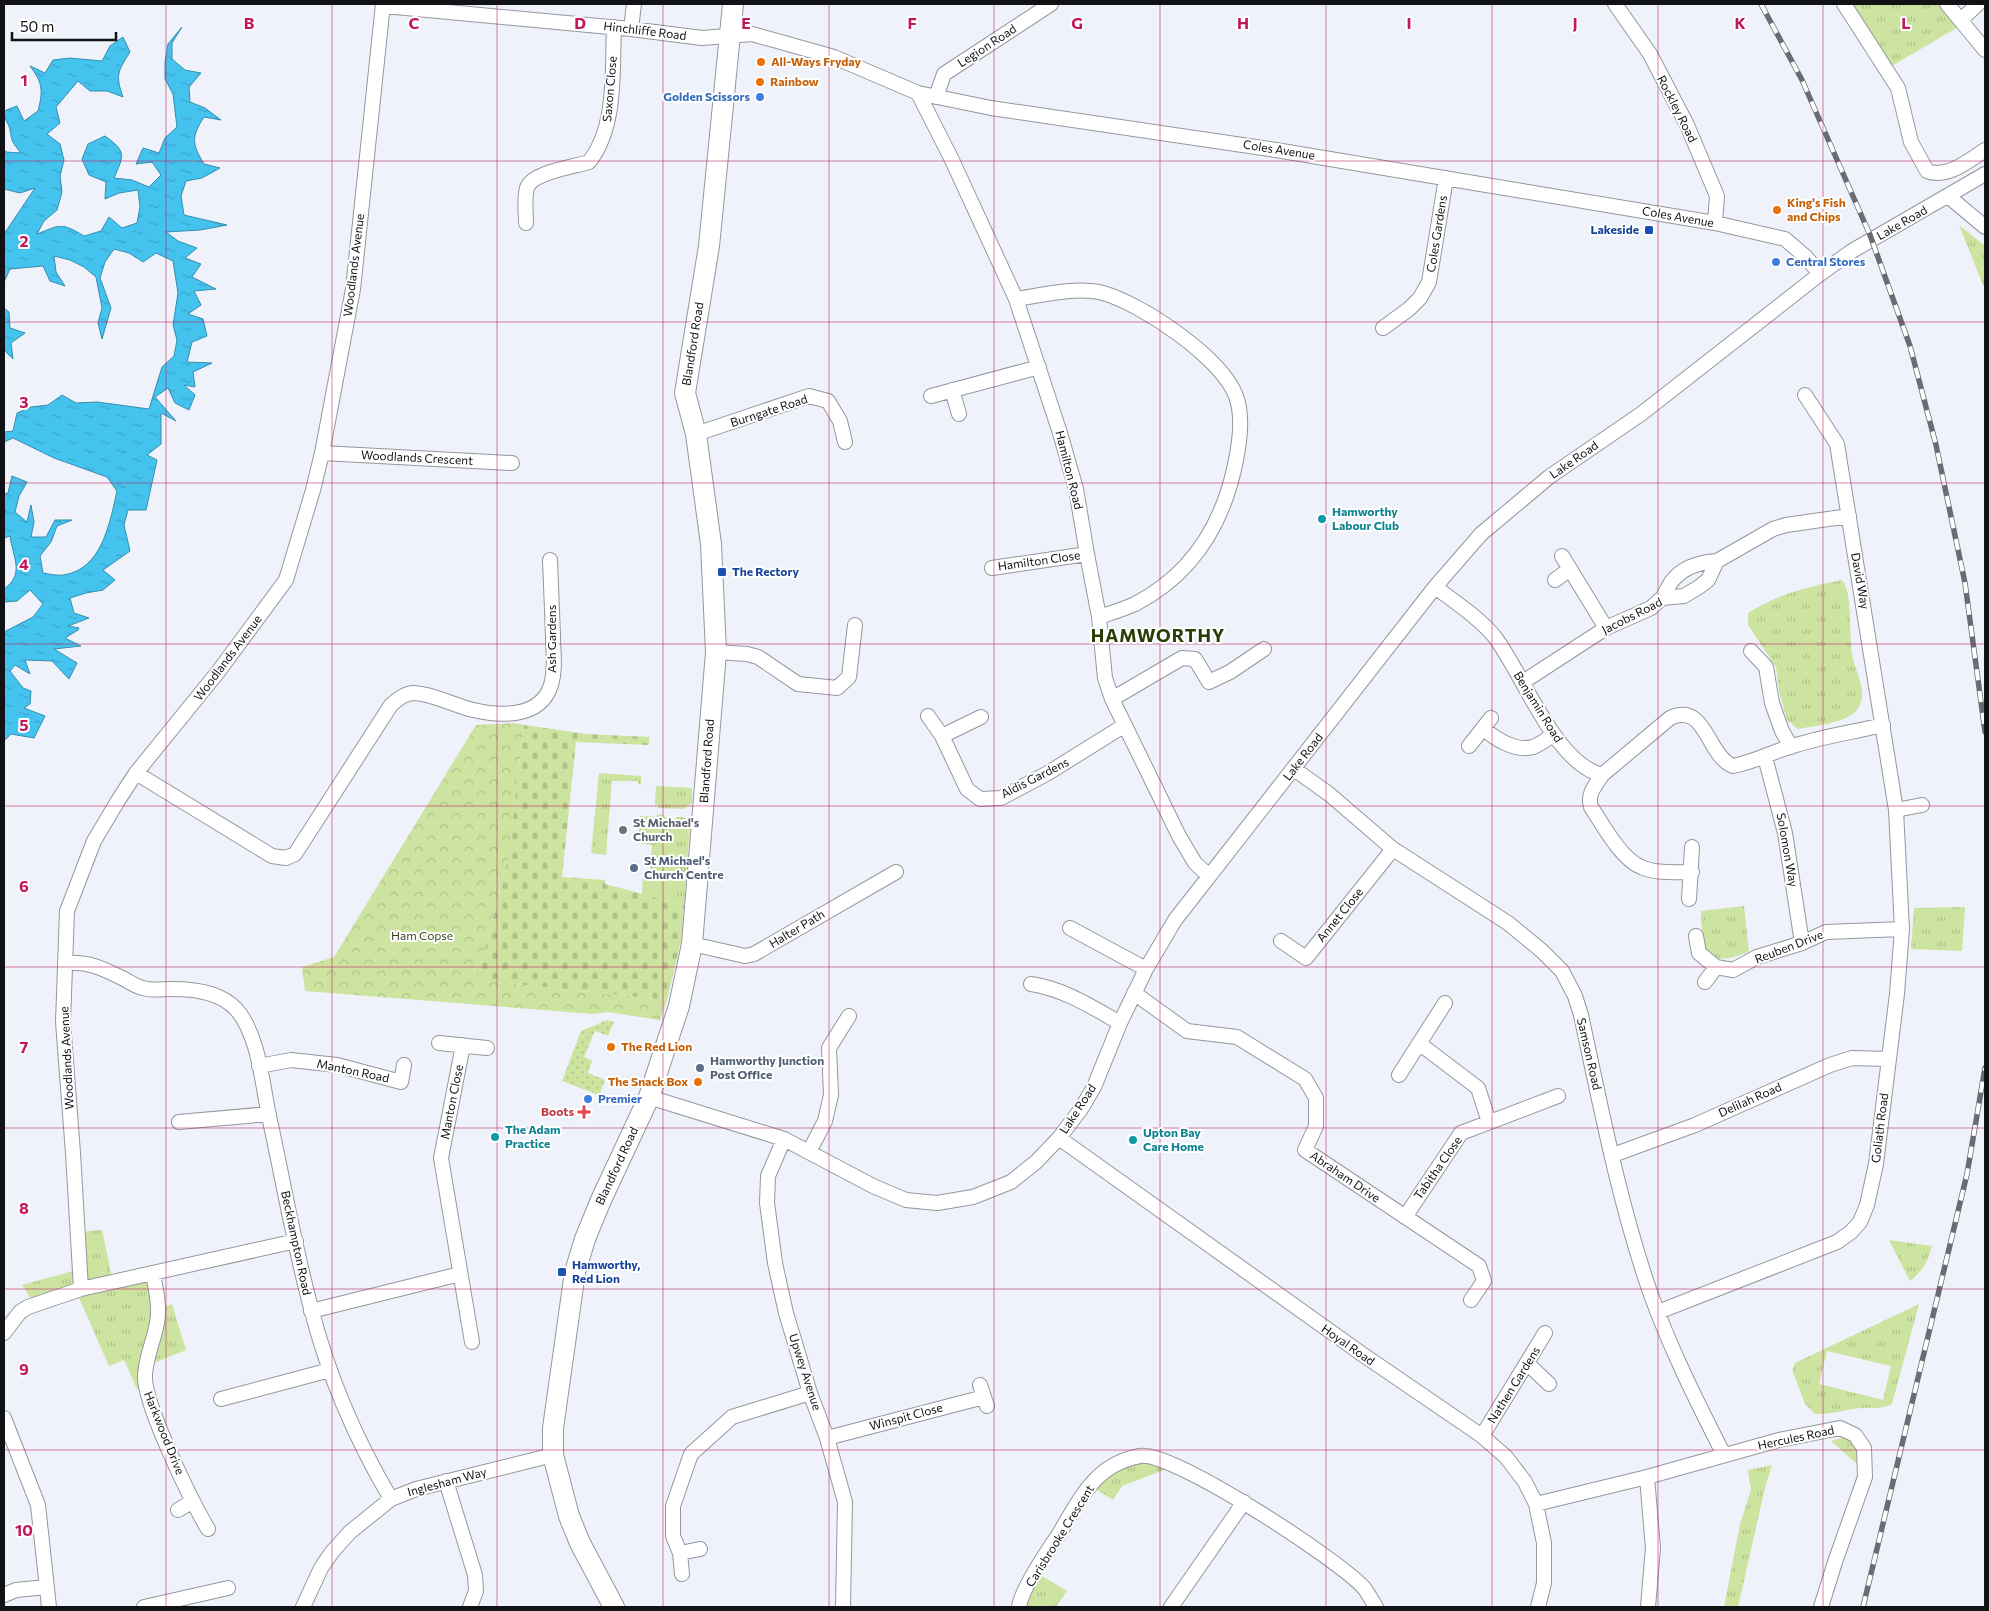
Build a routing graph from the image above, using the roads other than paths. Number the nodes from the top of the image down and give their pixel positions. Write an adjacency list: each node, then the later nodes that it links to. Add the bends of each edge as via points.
1 (634, 4): 11 (street)
2 (732, 4): 12 (main road, Blandford Road)
3 (1051, 4): 15 (street, Legion Road, via 944,74)
4 (1615, 4): 21 (street, Rockley Road, via 1650,54 1687,125 1717,196)
5 (1844, 4): 16 (street, via 1898,88 1911,142 1926,171 1936,175 1951,171)
6 (1947, 4): 9 (street)
7 (1978, 4): 9 (street)
8 (384, 5): 10 (street, Hinchliffe Road); 33 (street, Woodlands Avenue, via 353,289)
9 (1962, 19): 13 (street)
10 (614, 27): 11 (street, Hinchliffe Road); 20 (street, Saxon Close, via 609,118 602,143 589,162 532,179 527,188)
11 (631, 28): 12 (street, Hinchliffe Road, via 702,38)
12 (730, 35): 14 (street, Coles Avenue, via 752,34 834,57); 31 (main road, Blandford Road, via 709,246 685,393)
13 (1985, 50)
14 (918, 93): 15 (street, Coles Avenue); 24 (street, Hamilton Road)
15 (936, 97): 18 (street, Coles Avenue)
16 (1985, 150)
17 (1985, 174): 19 (street, Lake Road)
18 (1446, 178): 21 (street, Coles Avenue); 25 (street, Coles Gardens, via 1429,282 1410,309)
19 (1948, 196): 22 (street); 23 (street, Lake Road, via 1852,251)
20 (526, 223)
21 (1715, 223): 23 (street, Coles Avenue, via 1785,239)
22 (1985, 227)
23 (1820, 274): 43 (street, Lake Road, via 1641,414 1549,477 1481,534)
24 (1016, 299): 26 (street, Hamilton Road); 45 (street, via 1067,291 1102,293 1128,303 1157,319 1201,352 1236,396 1240,421 1232,479 1223,507 1206,540 1188,565 1169,582 1134,604)
25 (1383, 328)
26 (1039, 367): 27 (street); 36 (street, Hamilton Road, via 1076,489)
27 (952, 390): 29 (street); 30 (street)
28 (1806, 395): 35 (street, David Way, via 1837,444)
29 (931, 396)
30 (959, 414)
31 (696, 434): 32 (street, Burngate Road, via 809,396 828,401 840,421); 50 (main road, Blandford Road, via 711,544)
32 (845, 442)
33 (322, 453): 34 (street, Woodlands Crescent); 63 (street, Woodlands Avenue, via 286,580 218,672)
34 (512, 463)
35 (1849, 516): 39 (street, via 1773,529); 56 (street, David Way)
36 (1087, 554): 40 (street, Hamilton Close); 45 (street, Hamilton Road)
37 (1562, 556): 41 (street)
38 (550, 560): 63 (street, Ash Gardens, via 554,666 548,692 538,704 524,712 506,714 470,709 414,693 397,699 295,854 286,858 272,856)
39 (1717, 561): 44 (street, via 1694,565 1677,576); 44 (street, Jacobs Road, via 1708,580 1699,587 1684,596)
40 (992, 568)
41 (1570, 569): 42 (street); 47 (street)
42 (1555, 580)
43 (1435, 587): 51 (street, Benjamin Road, via 1494,636); 62 (street, Lake Road)
44 (1662, 598): 47 (street, Jacobs Road, via 1651,608)
45 (1099, 617): 52 (street, Hamilton Road, via 1105,678)
46 (855, 625): 50 (street, via 849,678 837,688 798,684 758,657)
47 (1606, 628): 51 (street, Jacobs Road)
48 (1264, 649): 52 (street, via 1209,682 1195,659 1182,658)
49 (1751, 651): 60 (street, via 1766,667 1772,703)
50 (716, 652): 78 (main road, Blandford Road)
51 (1523, 682): 57 (street, Benjamin Road)
52 (1112, 699): 55 (street, Hamilton Road)
53 (928, 716): 58 (street, Aldis Gardens)
54 (981, 717): 58 (street)
55 (1125, 725): 58 (street, Aldis Gardens, via 1001,798 980,798 968,789); 72 (street, Hamilton Road, via 1179,836 1195,863)
56 (1883, 725): 60 (street); 65 (street, David Way)
57 (1553, 735): 59 (street, via 1532,747 1514,747 1500,740 1487,723); 64 (street, Benjamin Road, via 1592,773)
58 (942, 736)
59 (1469, 746)
60 (1791, 746): 61 (street)
61 (1765, 757): 64 (street, via 1729,764 1698,722 1683,714 1670,718); 79 (street, Solomon Way, via 1785,833)
62 (1294, 769): 69 (street, Samson Road, via 1329,794); 72 (street, Lake Road)
63 (136, 773): 80 (street, Woodlands Avenue, via 94,841 67,911)
64 (1602, 775): 71 (street, via 1590,793 1589,801 1618,846 1640,867 1655,871)
65 (1890, 777): 67 (street, Goliath Road)
66 (1922, 805): 67 (street)
67 (1896, 810): 75 (street, Goliath Road)
68 (1692, 847): 71 (street)
69 (1393, 849): 77 (street, Annet Close, via 1306,958); 105 (street, Samson Road, via 1508,923 1562,971 1581,1015)
70 (896, 872): 78 (street, Halter Path, via 754,954 745,956)
71 (1692, 872): 73 (street)
72 (1209, 876): 82 (street, Lake Road, via 1175,920)
73 (1689, 899)
74 (1070, 928): 82 (street)
75 (1902, 929): 79 (street, Reuben Drive, via 1826,932); 93 (street, Goliath Road)
76 (1696, 936): 81 (street, via 1699,953)
77 (1281, 941)
78 (692, 944): 98 (main road, Blandford Road, via 679,1006)
79 (1802, 944): 81 (street, Reuben Drive, via 1758,957 1733,970)
80 (65, 964): 95 (street, Beckhampton Road, via 82,962 105,969 141,988 211,993 225,1000 247,1024); 110 (street, Woodlands Avenue, via 63,1022)
81 (1716, 967): 83 (street)
82 (1146, 969): 85 (street, Lake Road)
83 (1705, 982)
84 (1031, 984): 88 (street, via 1046,986 1079,1000)
85 (1134, 993): 88 (street, Lake Road); 106 (street, Abraham Drive, via 1188,1031 1237,1037 1304,1080 1316,1098 1316,1126 1305,1150)
86 (1445, 1003): 90 (street)
87 (849, 1016): 104 (street, via 829,1048 831,1095 825,1122)
88 (1120, 1023): 102 (street, Lake Road, via 1094,1087)
89 (439, 1043): 91 (street)
90 (1420, 1044): 96 (street); 101 (street, via 1478,1088)
91 (463, 1045): 92 (street); 109 (street, Manton Close, via 441,1158)
92 (487, 1048)
93 (1889, 1059): 105 (street, Delilah Road, via 1852,1058 1830,1065 1695,1125); 113 (street, Goliath Road, via 1876,1164 1867,1206 1851,1232 1837,1242)
94 (404, 1065): 95 (street, Manton Road, via 401,1082 337,1065 291,1060)
95 (259, 1066): 99 (street, Beckhampton Road)
96 (1399, 1075)
97 (1558, 1096): 101 (street, Tabitha Close)
98 (649, 1097): 103 (street, Lake Road); 126 (main road, Blandford Road, via 600,1200 575,1272 556,1401)
99 (268, 1114): 100 (street); 107 (street, Beckhampton Road)
100 (179, 1122)
101 (1489, 1122): 106 (street, Tabitha Close, via 1461,1133)
102 (1059, 1138): 104 (street, Lake Road, via 1012,1182 973,1197 937,1203 906,1200); 124 (street, Hoyal Road, via 1369,1360)
103 (784, 1139): 104 (street, Lake Road); 120 (street, Upwey Avenue, via 768,1176 767,1202 786,1313)
104 (809, 1152)
105 (1613, 1155): 113 (street, Samson Road)
106 (1404, 1217): 111 (street, Abraham Drive, via 1479,1266 1484,1281)
107 (296, 1241): 108 (street); 112 (street, Beckhampton Road)
108 (153, 1274): 110 (street); 131 (street, Harkwood Drive, via 158,1309 145,1374 146,1390)
109 (460, 1274): 112 (street); 116 (street)
110 (81, 1289): 114 (street, via 28,1307)
111 (1471, 1300)
112 (311, 1311): 118 (street, Beckhampton Road)
113 (1658, 1312): 127 (street, Samson Road)
114 (4, 1333)
115 (1545, 1333): 117 (street, Nathen Gardens)
116 (472, 1342)
117 (1528, 1364): 119 (street); 124 (street, Nathen Gardens)
118 (330, 1370): 122 (street); 130 (street, Beckhampton Road, via 369,1460)
119 (1549, 1384)
120 (810, 1393): 125 (street, Upwey Avenue); 137 (street, via 732,1416 691,1454 673,1506 673,1536)
121 (984, 1396): 125 (street, Winspit Close)
122 (221, 1399)
123 (4, 1418): 139 (street, via 38,1505)
124 (1482, 1436): 133 (street, Hoyal Road, via 1506,1457 1525,1482)
125 (827, 1438): 147 (street, Upwey Avenue, via 845,1502)
126 (553, 1455): 129 (street, Inglesham Way); 146 (main road, Blandford Road, via 569,1516)
127 (1724, 1455): 128 (street, Hercules Road); 153 (street, Hercules Road, via 1840,1428 1855,1435 1864,1448 1865,1477 1834,1562)
128 (1647, 1477): 133 (street, Hercules Road); 152 (street, via 1653,1548)
129 (446, 1481): 130 (street, Inglesham Way); 145 (street, via 476,1583)
130 (391, 1499): 144 (street, Inglesham Way, via 350,1532 332,1552 321,1568)
131 (193, 1501): 134 (street); 135 (street, Harkwood Drive)
132 (1244, 1502): 148 (street, Carisbrooke Crescent, via 1168,1462 1142,1455 1115,1464 1089,1485 1035,1572); 149 (street); 150 (street, Carisbrooke Crescent, via 1344,1571 1364,1588)
133 (1536, 1504): 151 (street, Hoyal Road, via 1544,1543 1544,1583)
134 (178, 1510)
135 (208, 1529)
136 (700, 1549): 137 (street)
137 (680, 1553): 138 (street)
138 (682, 1574)
139 (46, 1587): 141 (street, via 16,1590); 142 (street)
140 (228, 1588): 143 (street)
141 (4, 1596)
142 (49, 1607)
143 (144, 1607)
144 (304, 1607)
145 (470, 1607)
146 (614, 1607)
147 (843, 1607)
148 (1020, 1607)
149 (1171, 1607)
150 (1376, 1607)
151 (1538, 1607)
152 (1648, 1607)
153 (1822, 1607)

